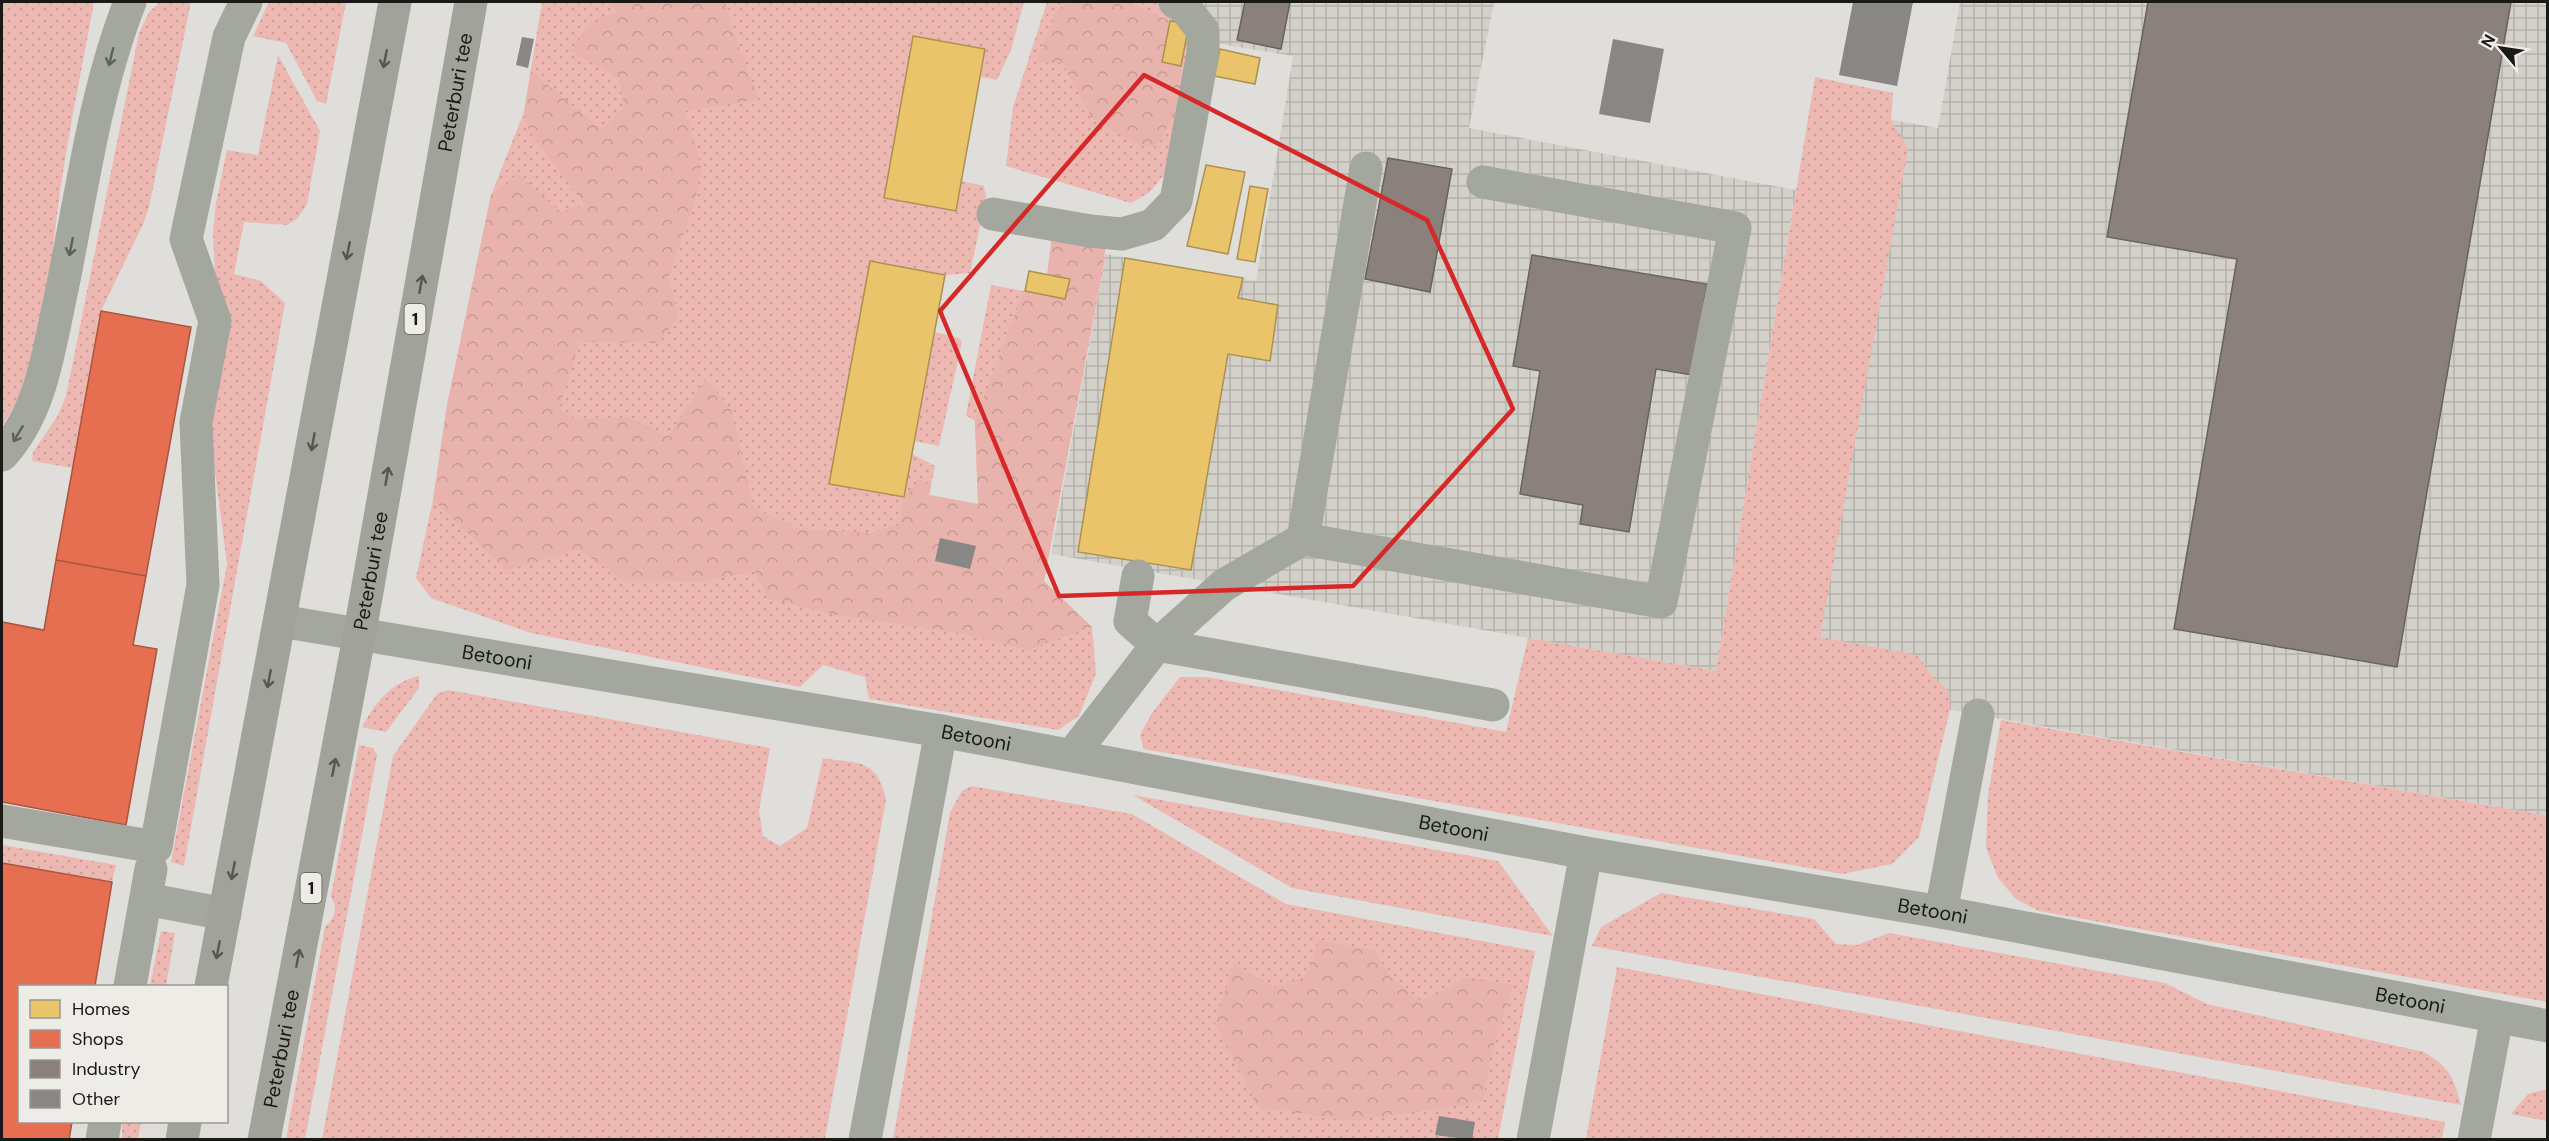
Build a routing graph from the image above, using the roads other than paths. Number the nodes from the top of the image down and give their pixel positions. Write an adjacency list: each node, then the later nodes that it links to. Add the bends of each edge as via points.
1 (130, 2): 9 (street, one-way to 9, via 101,94 38,390 27,419)
2 (246, 2): 19 (street, via 229,37 186,239 215,321 196,422 203,585 156,847)
3 (395, 2): 12 (highway, one-way to 12)
4 (471, 2): 13 (highway, Peterburi tee / 1, one-way to 4)
5 (1175, 2): 8 (street, via 1185,8 1203,32 1203,52 1176,201 1153,225 1122,234)
6 (1366, 168): 10 (street)
7 (1483, 182): 10 (street, via 1735,228 1661,602)
8 (993, 214)
9 (2, 455)
10 (1303, 539): 14 (street, via 1224,585)
11 (1138, 576): 14 (street, via 1130,621)
12 (280, 621): 13 (street, Betooni); 22 (highway, one-way to 22)
13 (359, 637): 17 (street, Betooni); 31 (highway, Peterburi tee / 1, one-way to 13)
14 (1157, 645): 15 (street); 18 (street)
15 (1493, 705)
16 (1978, 714): 21 (street)
17 (941, 730): 18 (street, Betooni); 32 (street)
18 (1072, 755): 20 (street, Betooni)
19 (2, 820)
20 (1586, 853): 21 (street, Betooni); 33 (street)
21 (1941, 912): 25 (street, Betooni)
22 (225, 914): 23 (street, via 149,884); 24 (highway, one-way to 24)
23 (130, 985)
24 (211, 985)
25 (2497, 1017): 26 (street, Betooni); 34 (street)
26 (2547, 1026)
27 (105, 1123): 29 (street)
28 (185, 1123): 30 (highway)
29 (102, 1140)
30 (182, 1140)
31 (264, 1140)
32 (865, 1140)
33 (1533, 1140)
34 (2474, 1140)

